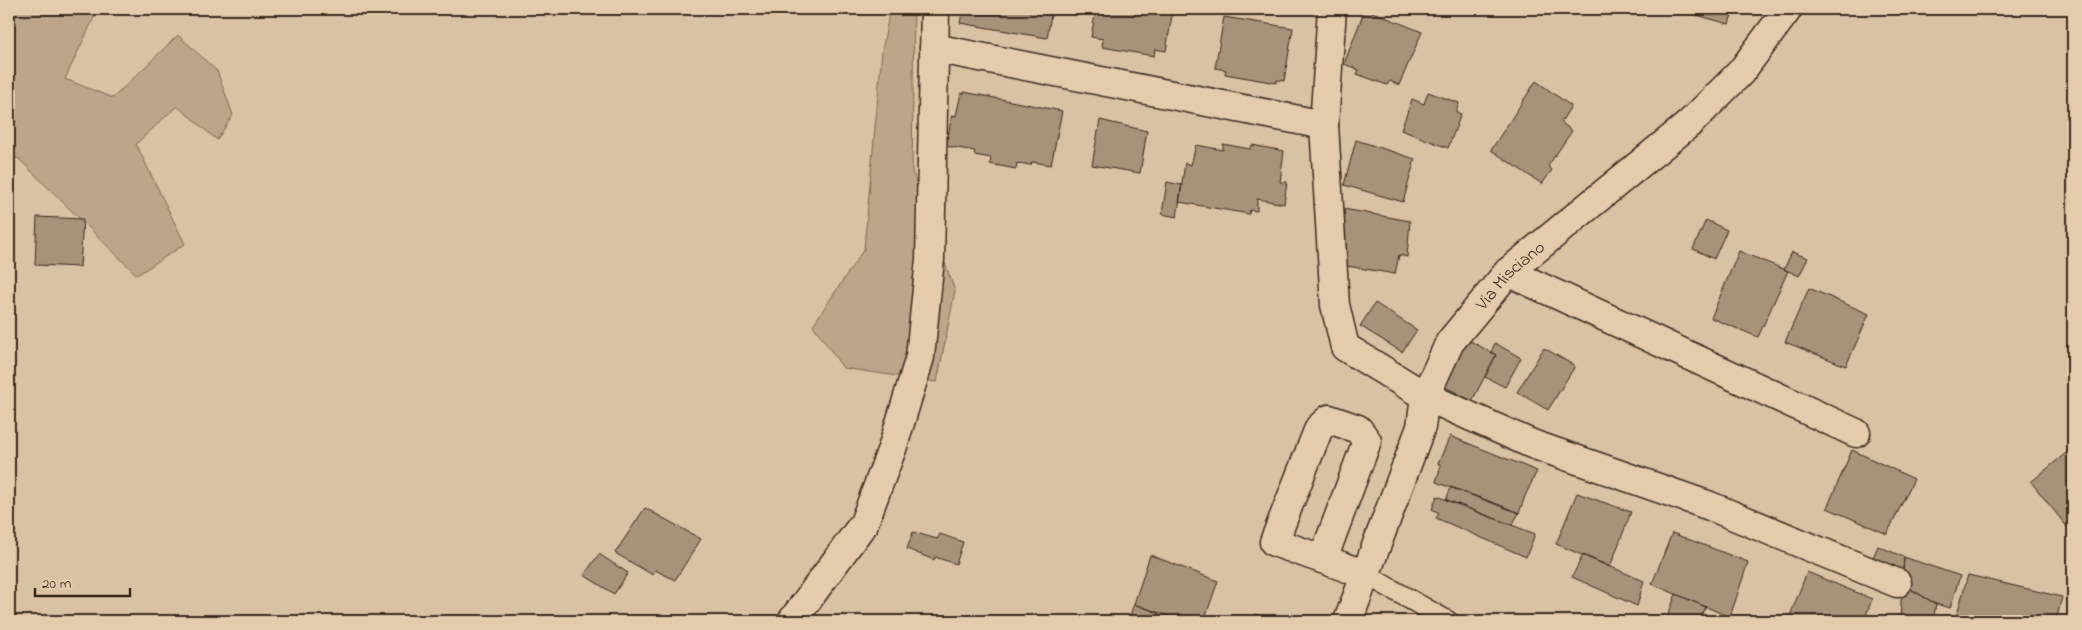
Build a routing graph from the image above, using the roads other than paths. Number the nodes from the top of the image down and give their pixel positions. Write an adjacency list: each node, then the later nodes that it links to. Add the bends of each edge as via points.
1 (935, 9): 4 (street)
2 (1332, 9): 5 (street)
3 (1788, 9): 6 (street, Via Misciano, via 1741,72 1690,123)
4 (934, 48): 5 (street); 12 (street, via 930,259 920,357 893,446 864,523)
5 (1324, 125): 7 (street, via 1336,304 1345,347)
6 (1508, 272): 7 (street, Via Misciano, via 1450,342); 8 (street)
7 (1425, 396): 10 (street, Via Misciano, via 1421,427); 11 (street, via 1532,444 1710,506)
8 (1856, 433)
9 (1323, 559): 9 (street, via 1274,542 1319,428 1329,419 1358,429 1367,441); 10 (street)
10 (1367, 575): 13 (street, Via Misciano); 14 (lane)
11 (1897, 583)
12 (792, 621)
13 (1348, 621)
14 (1448, 621)

